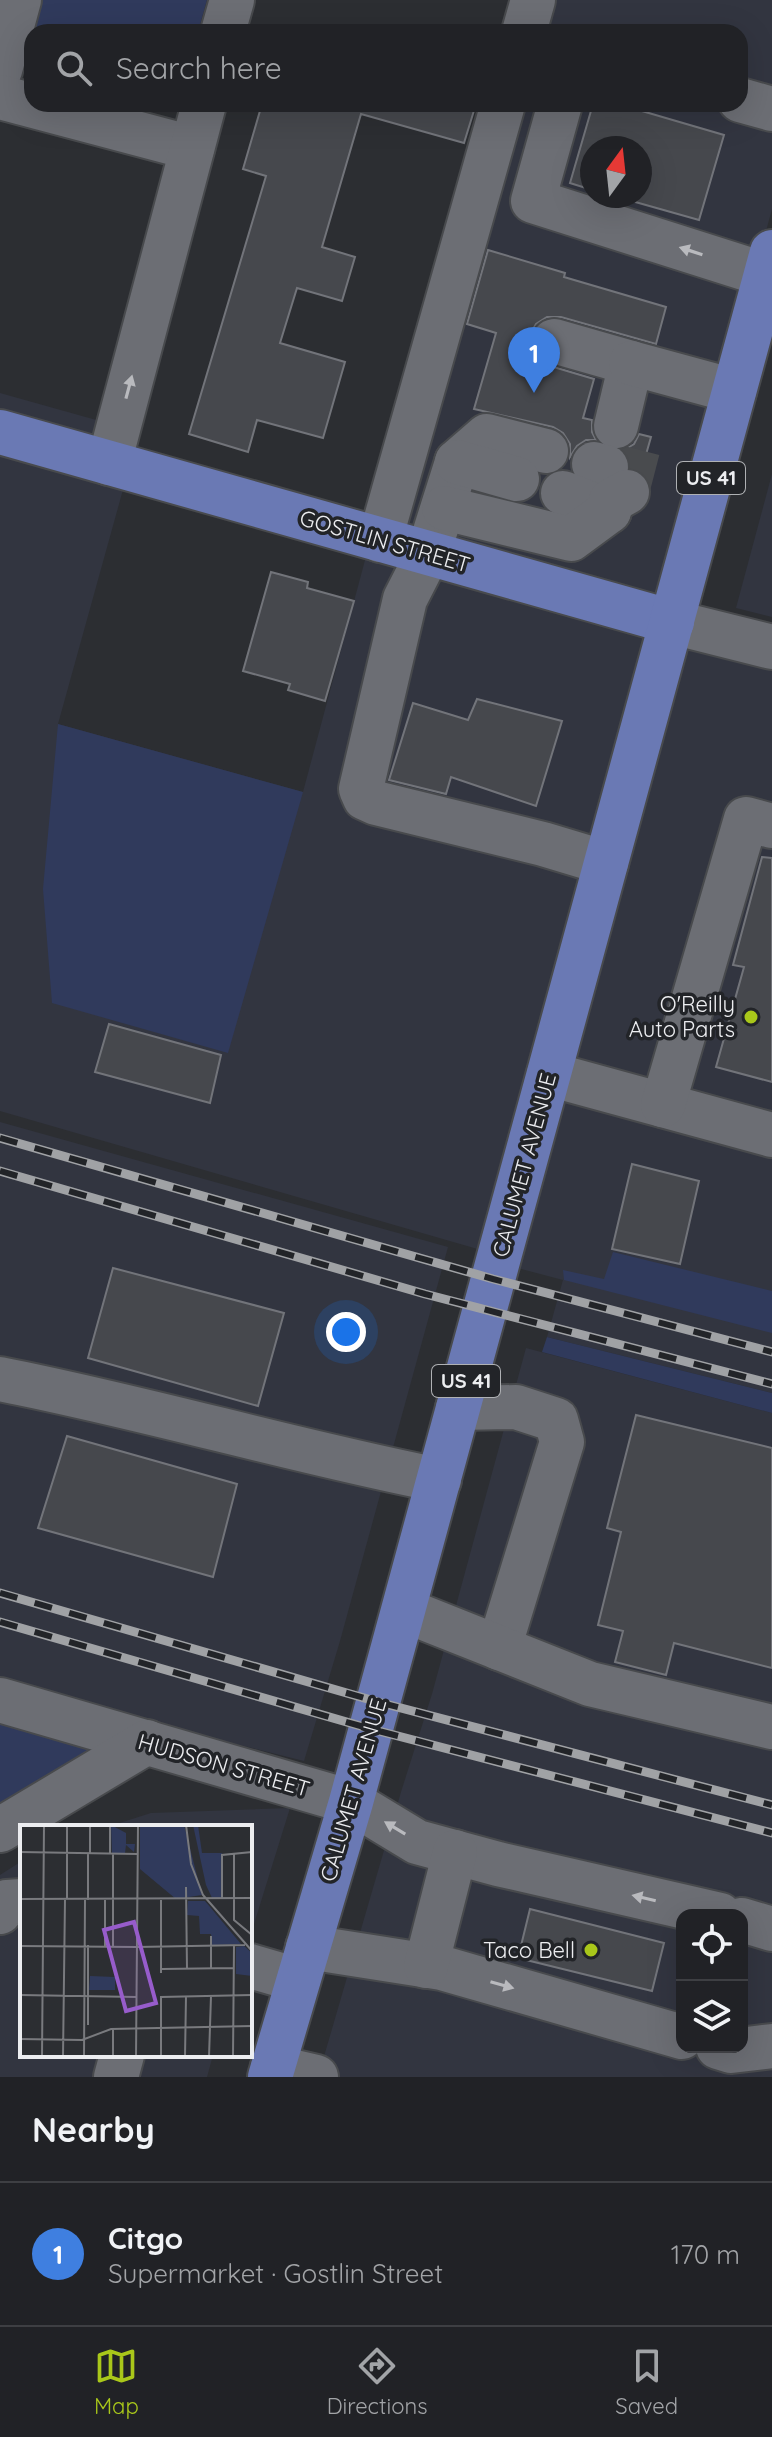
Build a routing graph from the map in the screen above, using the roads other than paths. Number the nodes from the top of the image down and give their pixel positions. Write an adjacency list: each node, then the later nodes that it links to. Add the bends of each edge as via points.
1 (19, 0): 6 (street)
2 (232, 0): 4 (street)
3 (533, 0): 5 (street)
4 (225, 24)
5 (526, 24)
6 (0, 70)
7 (0, 97): 9 (street)
8 (748, 102): 10 (street)
9 (24, 103)
10 (772, 109)
11 (56, 112): 15 (street)
12 (202, 112): 15 (street)
13 (501, 112): 24 (street)
14 (558, 112): 16 (street, one-way to 14, via 533,201)
15 (192, 148): 21 (street, one-way to 15)
16 (769, 264): 19 (main road, CALUMET AVENUE / US 41)
17 (554, 341): 18 (street)
18 (645, 367): 19 (street); 23 (street, via 608,475 571,539)
19 (734, 391): 26 (main road, CALUMET AVENUE / US 41)
20 (0, 432): 21 (main road, GOSTLIN STREET)
21 (109, 463): 24 (main road, GOSTLIN STREET)
22 (531, 465): 23 (street, via 487,436 457,462)
23 (444, 508): 25 (street)
24 (380, 540): 25 (main road, GOSTLIN STREET)
25 (428, 554): 26 (main road, GOSTLIN STREET); 29 (street, via 405,599 362,776 365,798)
26 (672, 622): 27 (street, GOSTLIN STREET); 29 (main road, CALUMET AVENUE / US 41)
27 (772, 647)
28 (772, 826): 31 (street, via 746,819)
29 (606, 863): 30 (main road, CALUMET AVENUE / US 41)
30 (549, 1074): 31 (street); 34 (main road, CALUMET AVENUE / US 41)
31 (663, 1105): 32 (street)
32 (772, 1135)
33 (0, 1379): 35 (street)
34 (458, 1408): 35 (main road, CALUMET AVENUE / US 41); 37 (street, via 516,1407 556,1420 562,1442)
35 (439, 1480): 36 (main road, CALUMET AVENUE / US 41)
36 (404, 1610): 37 (street); 41 (main road, CALUMET AVENUE / US 41)
37 (499, 1648): 39 (street, via 590,1684)
38 (0, 1700): 40 (street, HUDSON STREET)
39 (772, 1727)
40 (147, 1742): 41 (street, HUDSON STREET); 42 (street)
41 (351, 1802): 43 (street, HUDSON STREET, one-way to 41, via 417,1842); 49 (main road, CALUMET AVENUE / US 41)
42 (0, 1830)
43 (455, 1852): 45 (street, HUDSON STREET, one-way to 43); 51 (street)
44 (20, 1901): 46 (street, via 7,1902)
45 (695, 1909)
46 (0, 1912)
47 (748, 1922): 48 (street)
48 (772, 1929)
49 (303, 1964): 50 (street); 51 (street); 56 (main road, CALUMET AVENUE / US 41)
50 (252, 1966)
51 (426, 1966): 52 (street, one-way to 52)
52 (676, 2035)
53 (772, 2046): 54 (street)
54 (748, 2049)
55 (121, 2057): 57 (street)
56 (272, 2072): 58 (street)
57 (116, 2077)
58 (316, 2077)

